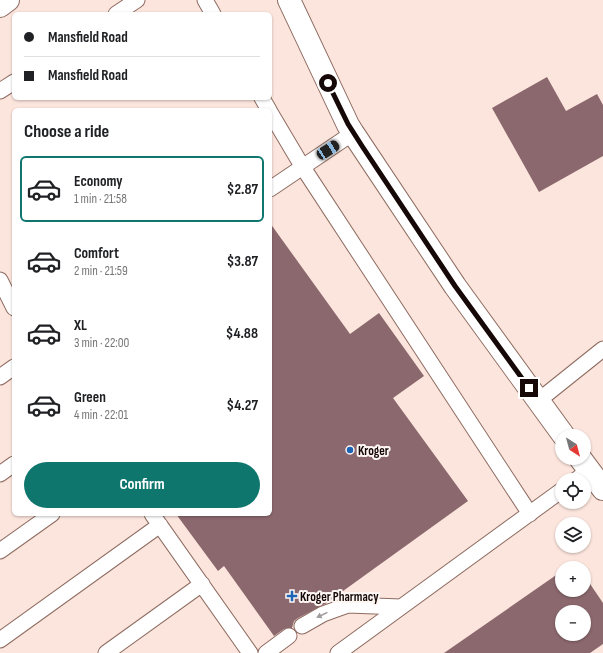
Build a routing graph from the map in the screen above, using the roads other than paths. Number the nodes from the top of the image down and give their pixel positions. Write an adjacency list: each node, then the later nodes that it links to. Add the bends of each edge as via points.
1 (8, 0): 5 (street)
2 (137, 0): 6 (lane)
3 (205, 0): 7 (lane)
4 (290, 0): 11 (street)
5 (0, 6)
6 (119, 12)
7 (212, 12)
8 (12, 83): 9 (lane)
9 (0, 91)
10 (272, 114): 12 (lane)
11 (353, 133): 12 (lane); 19 (street, via 455,286)
12 (302, 166): 13 (lane); 26 (lane)
13 (272, 188)
14 (0, 280): 15 (lane)
15 (12, 304)
16 (603, 349): 19 (lane)
17 (12, 368): 18 (lane)
18 (0, 376)
19 (538, 401): 20 (street)
20 (559, 429)
21 (12, 465): 23 (lane)
22 (582, 470): 24 (street)
23 (0, 474)
24 (603, 489)
25 (555, 495): 26 (lane)
26 (530, 514): 31 (lane)
27 (49, 516): 29 (lane)
28 (156, 520): 30 (lane); 34 (lane)
29 (0, 551)
30 (202, 584): 35 (lane); 36 (lane)
31 (401, 607): 32 (lane, one-way to 32, via 348,605 323,614); 38 (lane)
32 (302, 626)
33 (288, 636): 37 (lane)
34 (0, 640)
35 (106, 653)
36 (250, 653)
37 (266, 653)
38 (338, 653)

